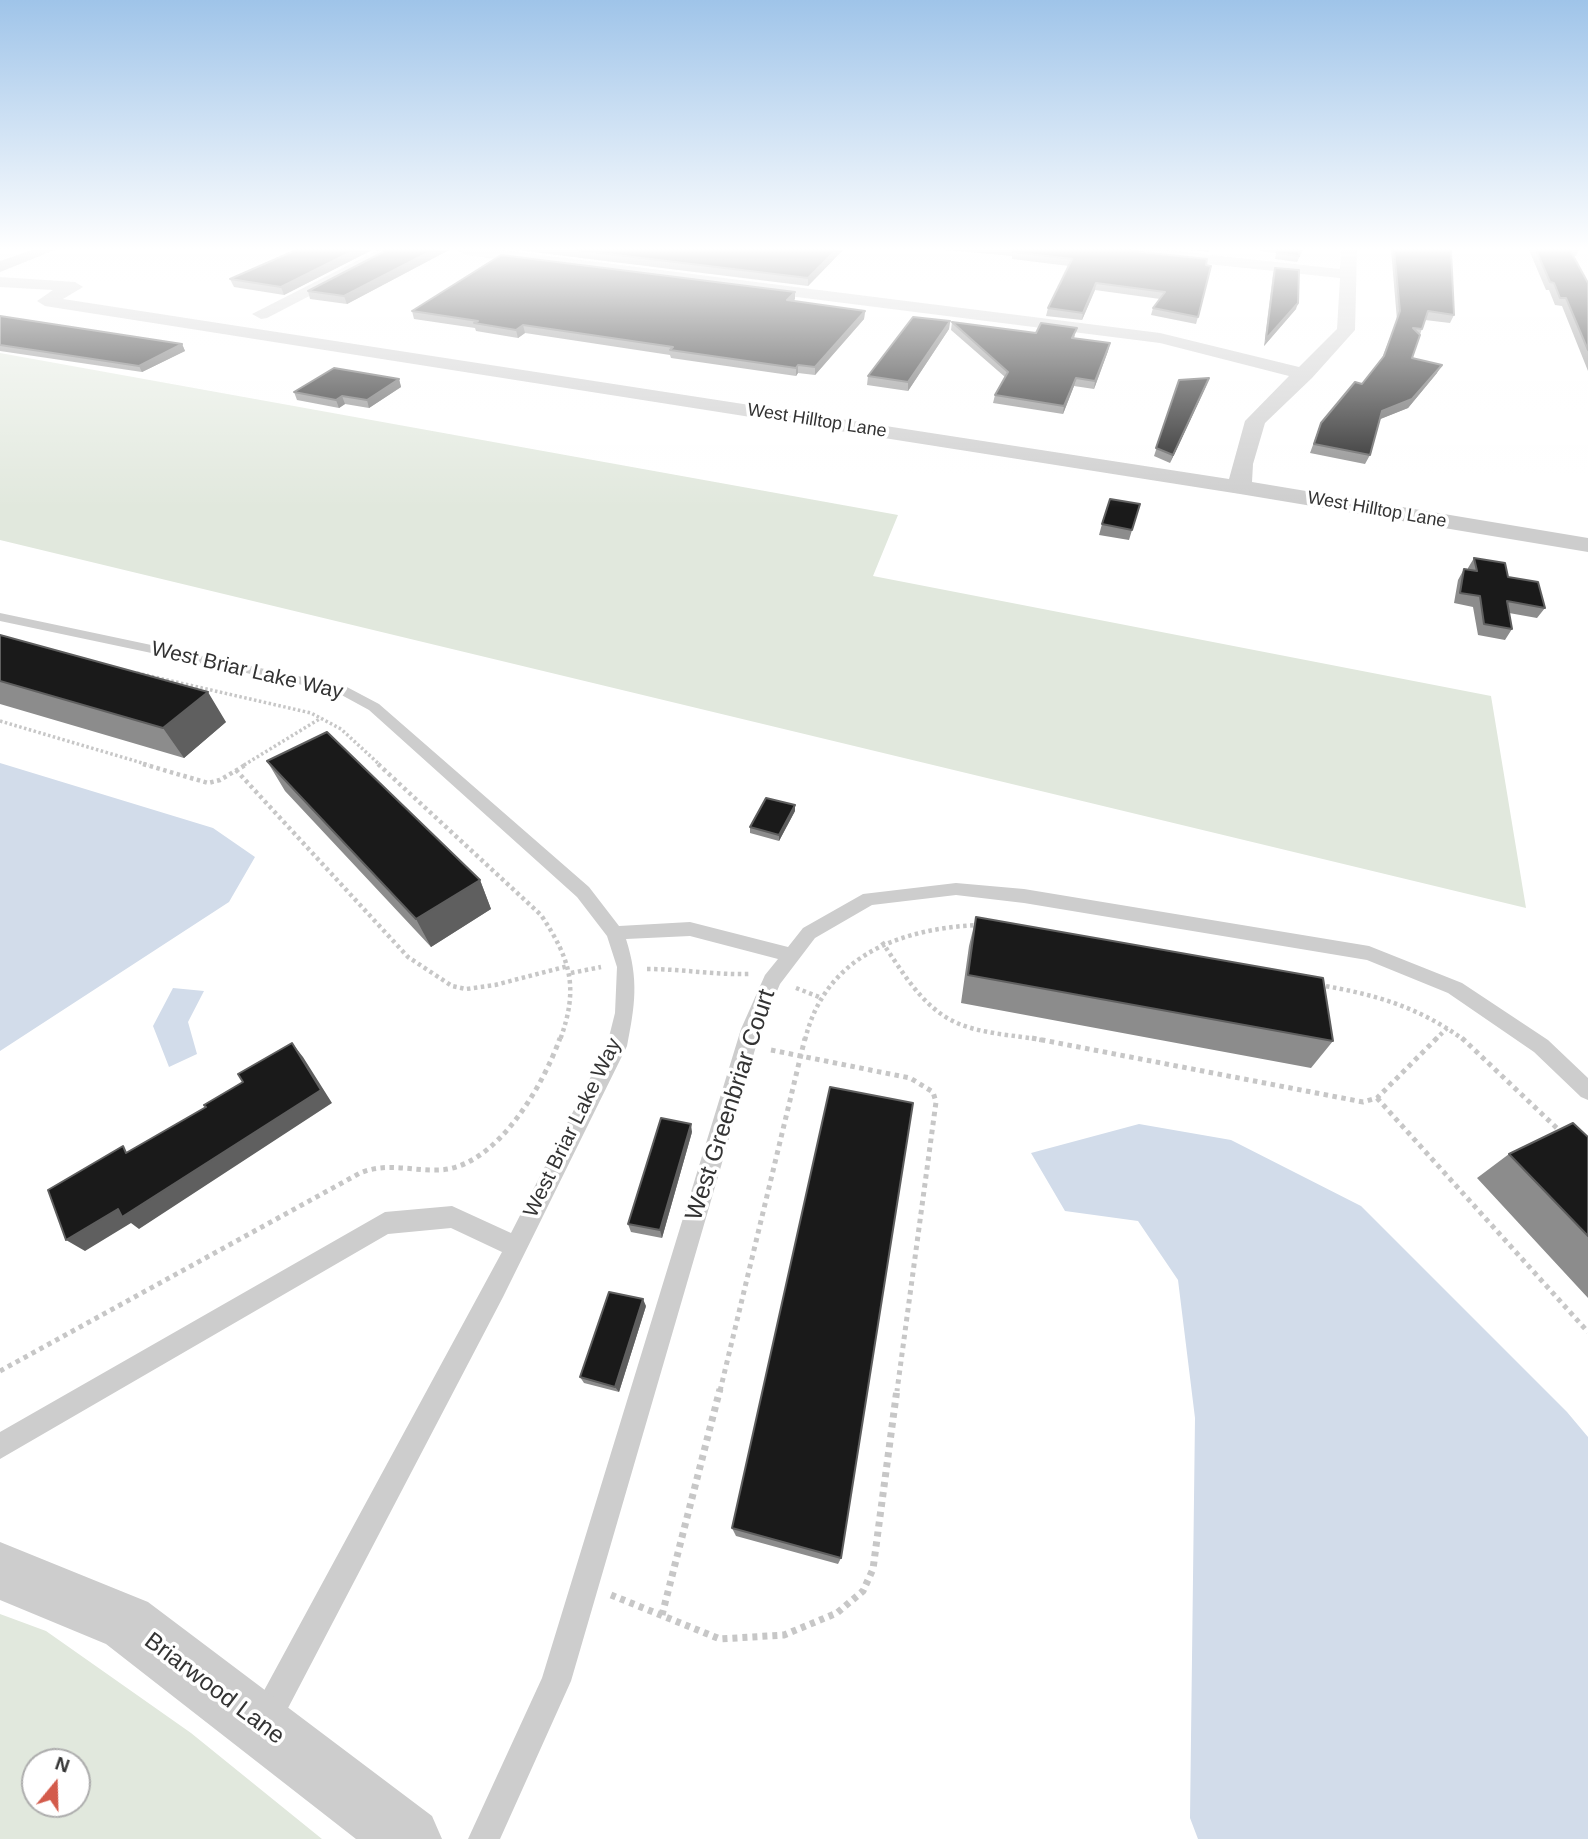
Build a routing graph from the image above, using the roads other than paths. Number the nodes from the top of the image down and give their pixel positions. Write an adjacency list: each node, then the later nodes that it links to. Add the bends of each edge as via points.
1 (284, 336): 5 (street, West Hilltop Lane)
2 (1143, 336): 4 (street)
3 (1341, 336): 4 (street)
4 (1305, 374): 5 (street, via 1255,421)
5 (1237, 471): 6 (street, West Hilltop Lane)
6 (1588, 545)
7 (0, 617): 8 (lane, West Briar Lake Way, via 340,689 374,707 583,892)
8 (615, 933): 9 (lane, via 690,929); 11 (lane, West Briar Lake Way, via 626,967 617,1046)
9 (791, 956): 10 (lane, West Greenbriar Court, via 809,933 869,899 956,889 1369,953 1455,988 1541,1046); 16 (lane, West Greenbriar Court, via 772,980 746,1045 556,1681)
10 (1588, 1091)
11 (516, 1247): 12 (lane, via 452,1217 385,1223); 14 (lane, West Briar Lake Way)
12 (0, 1446)
13 (0, 1571): 14 (street, Briarwood Lane, via 127,1623)
14 (263, 1725): 15 (street, Briarwood Lane)
15 (409, 1839)
16 (484, 1839)

